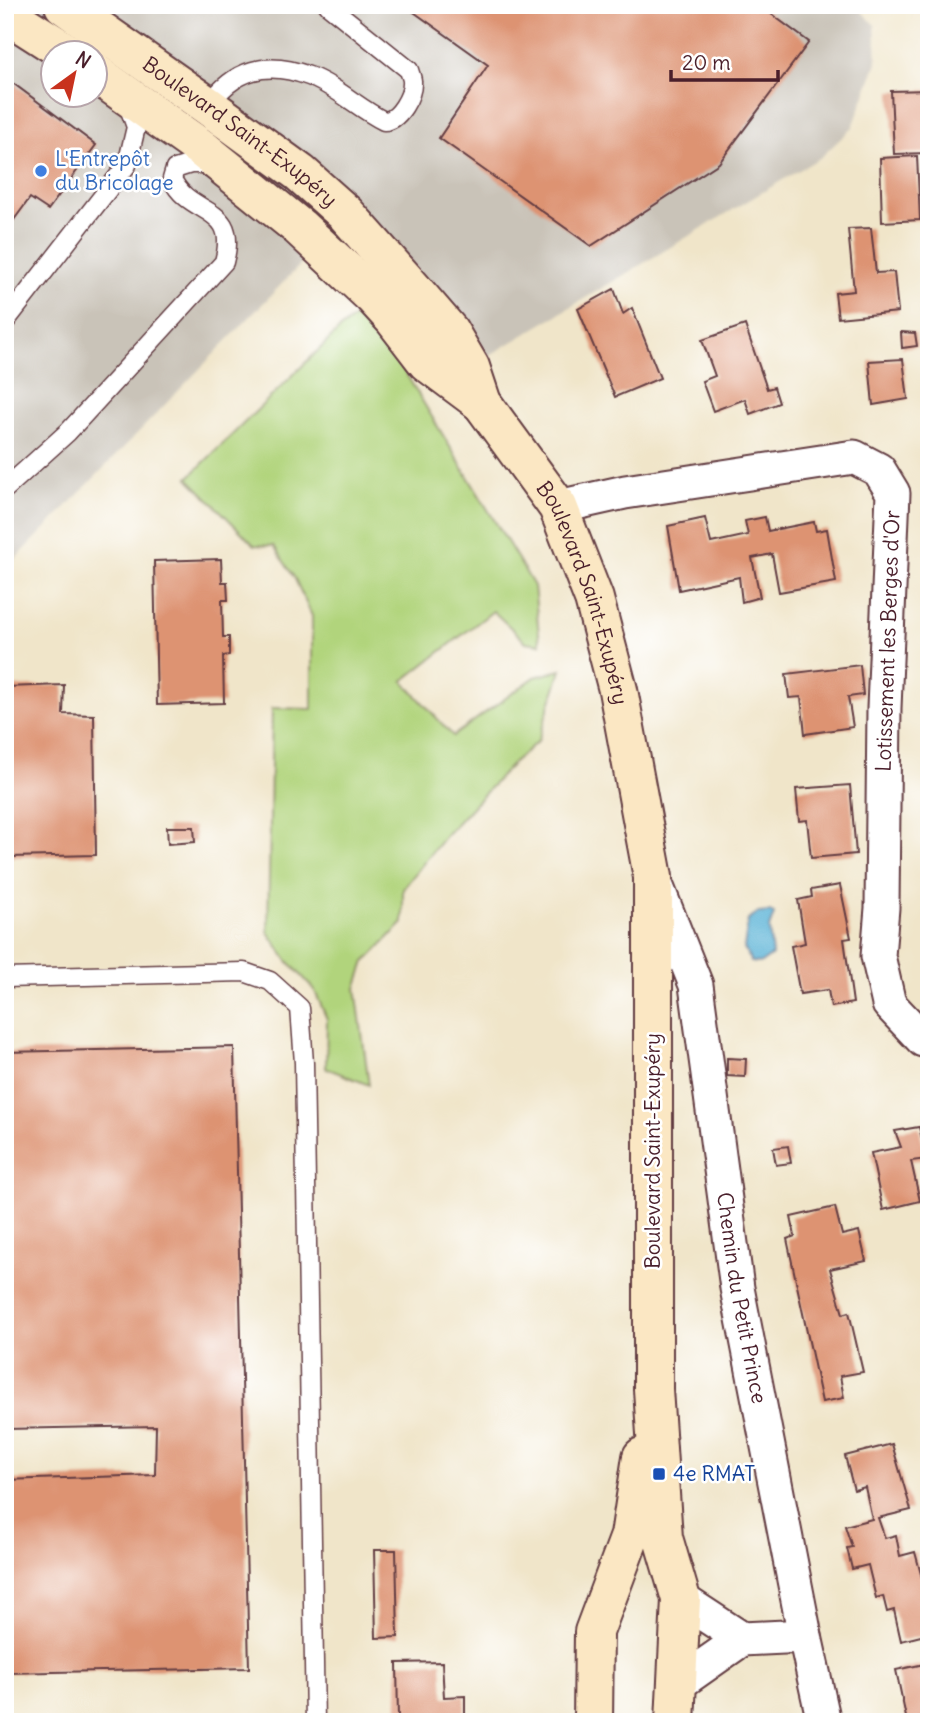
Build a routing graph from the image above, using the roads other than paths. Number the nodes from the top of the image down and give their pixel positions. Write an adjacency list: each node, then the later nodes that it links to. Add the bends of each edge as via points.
1 (64, 5): 6 (main road, Boulevard Saint-Exupéry)
2 (328, 5): 6 (lane, via 409,70 413,83 399,115 384,121 310,76 268,67 228,84)
3 (5, 13): 4 (main road)
4 (44, 38)
5 (108, 84): 7 (main road)
6 (208, 106): 7 (main road); 10 (main road, Boulevard Saint-Exupéry, via 300,173 354,223 449,331 470,367)
7 (144, 130): 8 (main road); 9 (lane, via 127,164)
8 (220, 164): 10 (main road, via 337,261 394,319 427,362); 11 (lane, via 182,166 175,169 172,179 180,193 227,231 224,262 68,432)
9 (5, 323)
10 (482, 403): 12 (main road, Boulevard Saint-Exupéry)
11 (5, 489)
12 (558, 508): 13 (main road, Boulevard Saint-Exupéry, via 594,599 618,690); 15 (street, Lotissement les Berges d'Or, via 625,492 854,457 879,470 893,493 878,956 889,1004)
13 (653, 877): 16 (main road, Boulevard Saint-Exupéry); 19 (street, Chemin du Petit Prince, via 696,985 737,1288)
14 (5, 978): 22 (lane, via 244,972 270,981 300,1008)
15 (929, 1041)
16 (653, 1389): 17 (main road, Boulevard Saint-Exupéry, via 630,1536); 18 (main road, Boulevard Saint-Exupéry, via 663,1538)
17 (613, 1584): 18 (main road, via 652,1582); 23 (main road, Boulevard Saint-Exupéry, via 594,1632)
18 (681, 1599): 20 (street); 21 (main road, Boulevard Saint-Exupéry)
19 (805, 1636): 20 (street); 25 (street, Chemin du Petit Prince)
20 (742, 1639): 21 (street)
21 (678, 1684): 24 (main road, Boulevard Saint-Exupéry)
22 (315, 1722)
23 (593, 1722)
24 (675, 1722)
25 (824, 1722)

